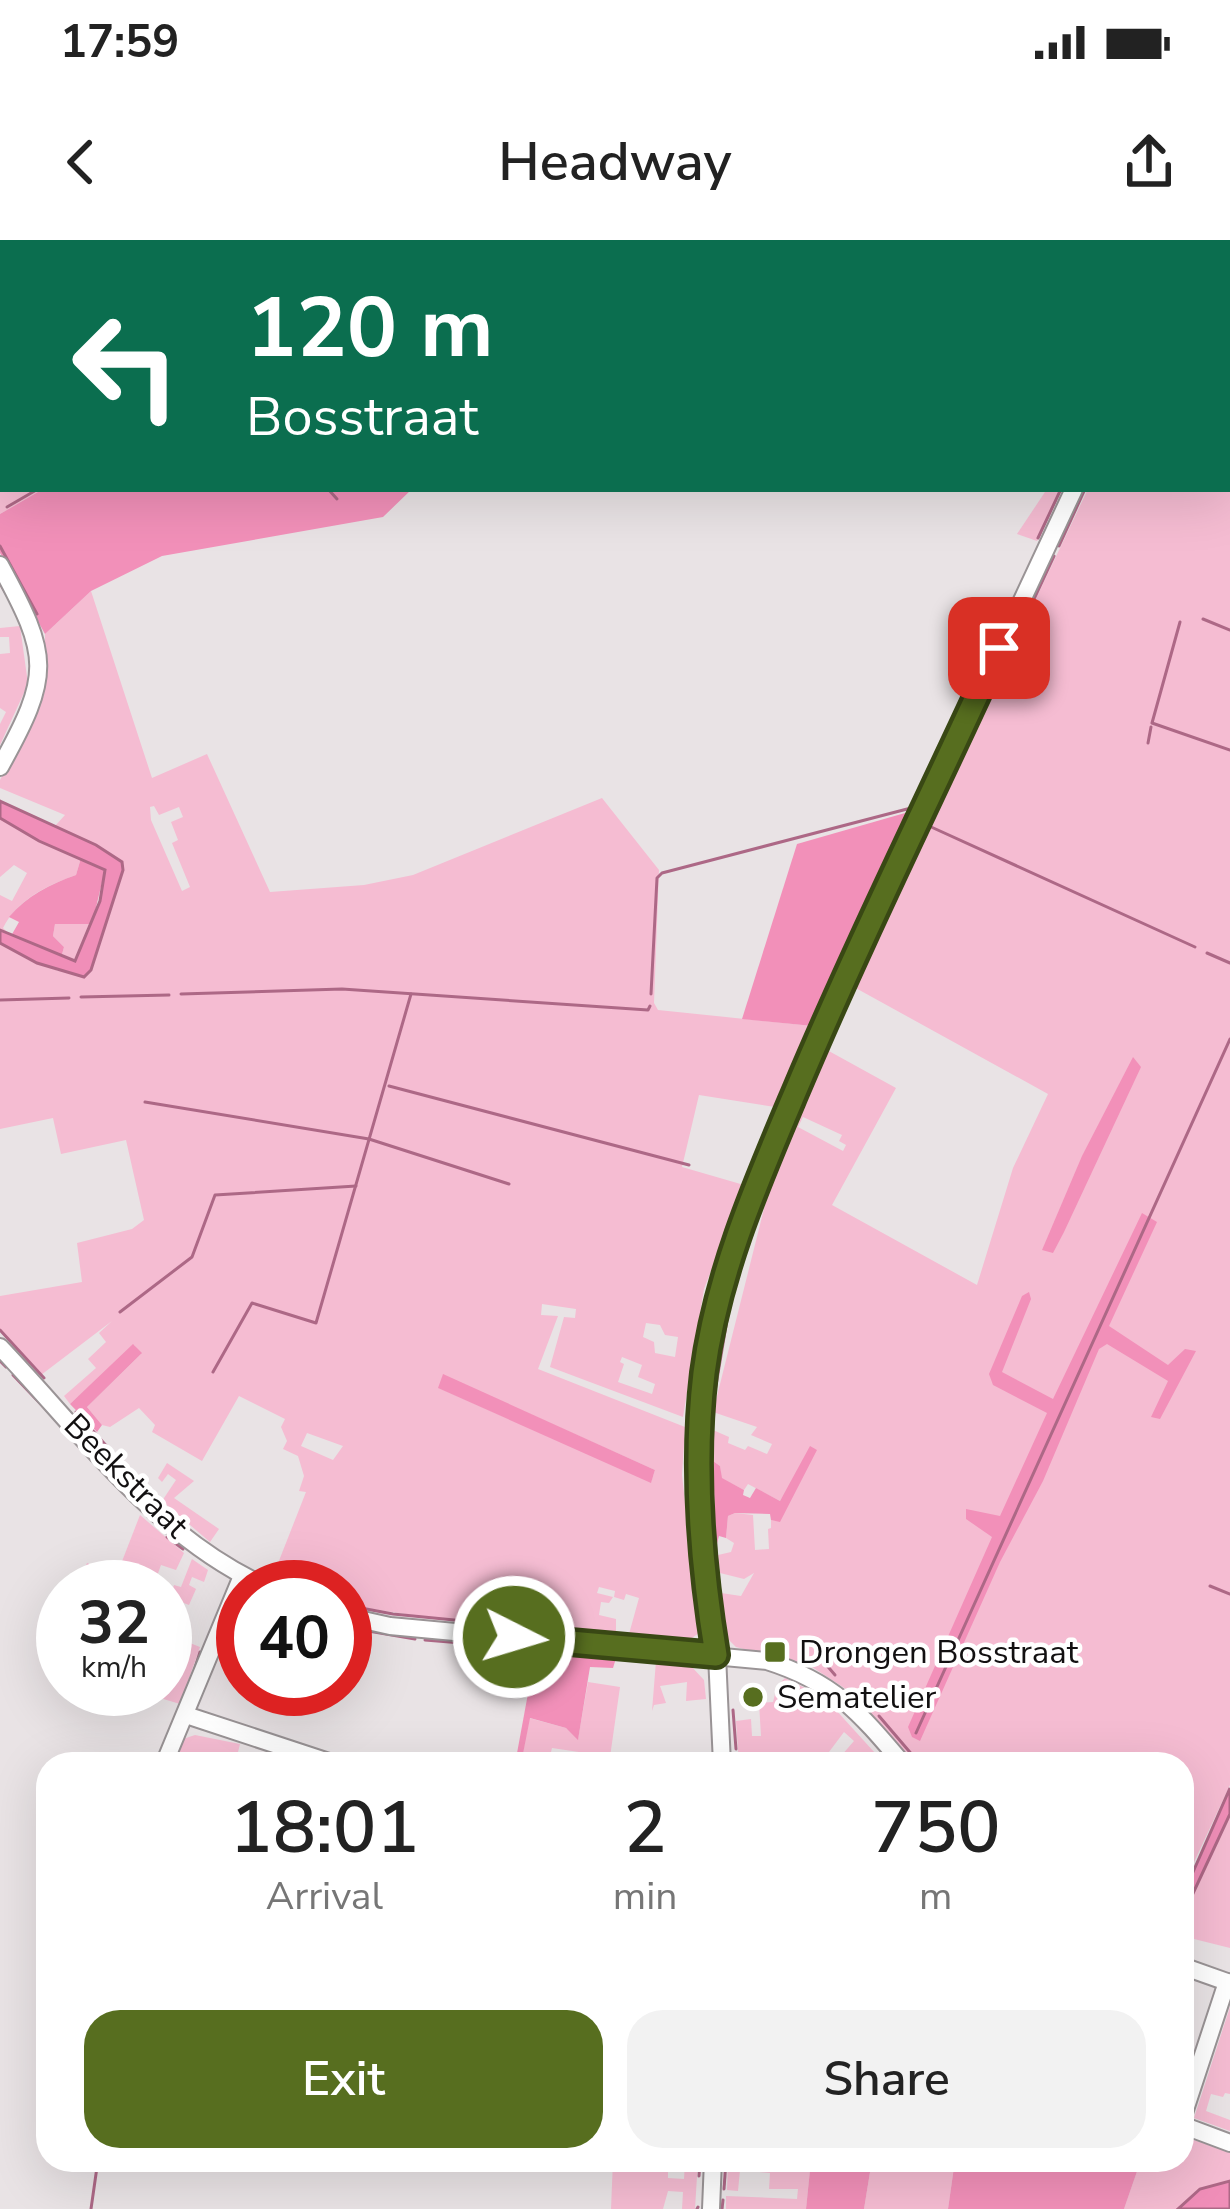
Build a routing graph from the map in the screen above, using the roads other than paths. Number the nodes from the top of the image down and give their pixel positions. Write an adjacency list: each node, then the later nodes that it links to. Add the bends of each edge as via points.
1 (1073, 492): 8 (street, via 829,1013 727,1270 704,1371 699,1460)
2 (0, 565): 3 (street, via 39,658 35,695)
3 (0, 767)
4 (0, 1347): 5 (street, Beekstraat, via 148,1506)
5 (218, 1560)
6 (372, 1622): 8 (street)
7 (216, 1641): 9 (street)
8 (716, 1655): 14 (street); 15 (street, via 804,1672 852,1704)
9 (192, 1700)
10 (186, 1716): 12 (street)
11 (189, 1716): 13 (street)
12 (169, 1752)
13 (299, 1752)
14 (721, 1752)
15 (893, 1752)
16 (1194, 1970): 17 (street)
17 (1229, 1983): 18 (street)
18 (1194, 2087)
19 (1194, 2127): 20 (street)
20 (1230, 2143)
21 (713, 2172): 22 (street)
22 (711, 2209)

